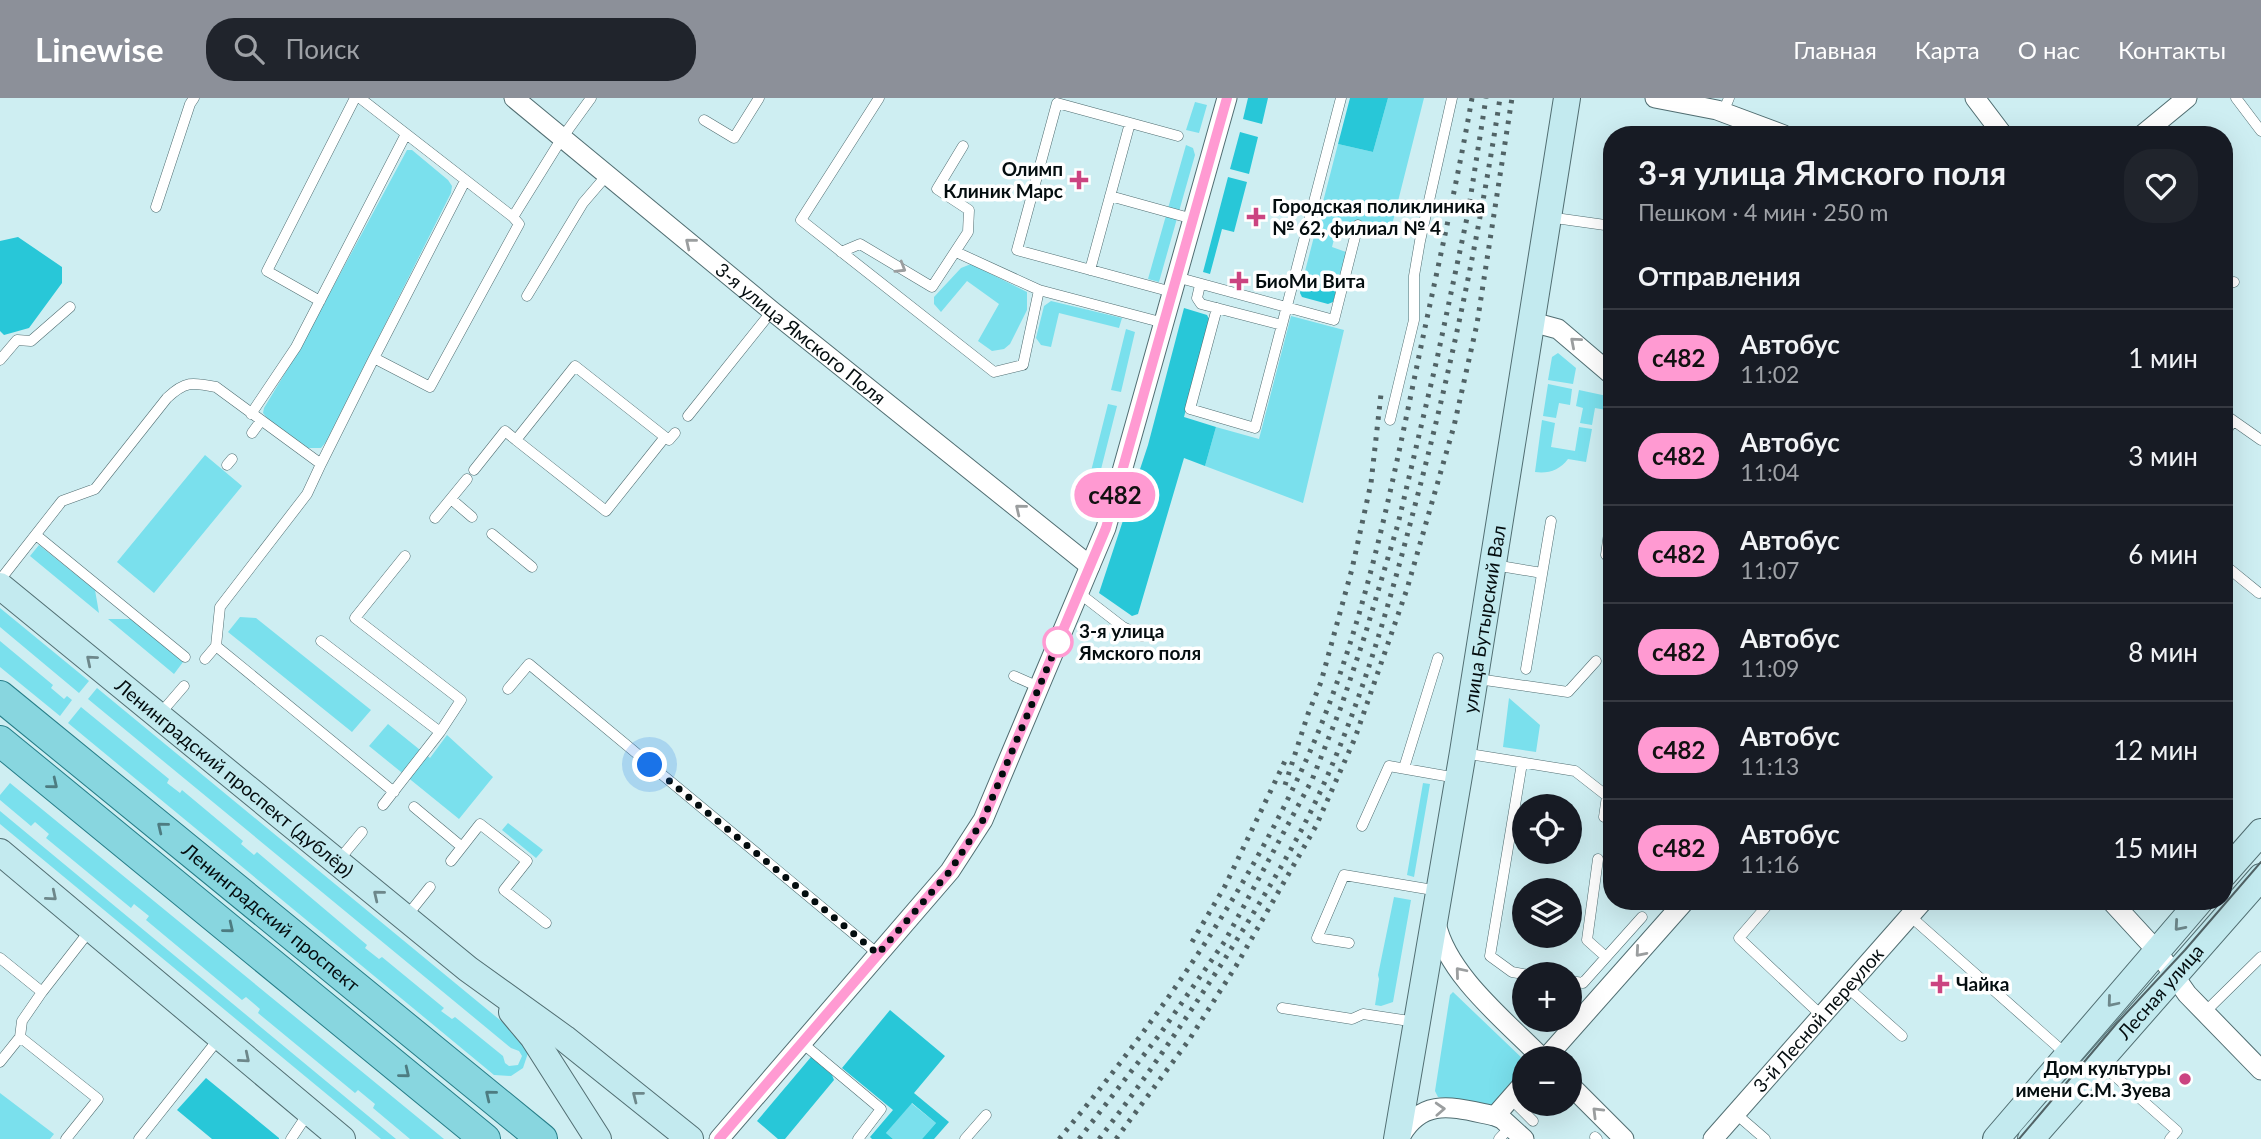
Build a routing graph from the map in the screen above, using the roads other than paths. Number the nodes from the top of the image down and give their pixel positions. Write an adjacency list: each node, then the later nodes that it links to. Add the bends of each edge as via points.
1 (194, 98): 29 (lane)
2 (358, 98): 22 (lane); 42 (lane, via 267,271)
3 (514, 98): 24 (street, 3-я улица Ямского Поля)
4 (591, 98): 24 (lane)
5 (759, 98): 16 (lane, via 734,138)
6 (879, 98): 35 (lane, via 800,220)
7 (1227, 98): 32 (street)
8 (1341, 98): 44 (lane)
9 (1451, 98): 55 (lane, via 1420,240 1414,320)
10 (1567, 98): 31 (street, улица Бутырский Вал)
11 (1658, 98): 15 (street)
12 (1975, 98): 19 (street)
13 (2187, 98): 20 (street)
14 (2236, 98): 21 (lane)
15 (1726, 105): 18 (street)
16 (704, 120)
17 (1130, 123): 23 (lane); 28 (lane); 37 (lane, via 1057,103 1017,250)
18 (1767, 126)
19 (1996, 126)
20 (2154, 126)
21 (2261, 131)
22 (406, 134): 27 (lane); 42 (lane)
23 (1178, 136)
24 (562, 138): 26 (street, 3-я улица Ямского Поля); 30 (lane)
25 (963, 146): 36 (lane, via 937,189 969,210 968,232)
26 (607, 175): 41 (lane, via 583,203); 46 (street, 3-я улица Ямского Поля, one-way to 26)
27 (466, 181): 30 (lane); 50 (lane)
28 (1110, 196): 32 (lane); 37 (lane)
29 (156, 207)
30 (513, 217): 50 (lane, via 519,224 430,387)
31 (1548, 217): 34 (lane); 47 (street, улица Бутырский Вал)
32 (1193, 219): 38 (street)
33 (1358, 225): 44 (lane, via 1334,320)
34 (1603, 225)
35 (841, 252): 36 (lane, one-way to 36, via 860,244 932,287); 40 (lane, via 994,372 1023,365)
36 (956, 252): 40 (lane)
37 (1090, 270): 38 (lane)
38 (1174, 285): 39 (lane); 48 (street)
39 (1200, 285): 44 (lane); 45 (lane, via 1198,302)
40 (1039, 290): 48 (lane)
41 (527, 296)
42 (320, 302): 53 (lane)
43 (71, 307): 51 (lane, via 31,341 16,340)
44 (1287, 307): 49 (lane)
45 (1217, 308): 49 (lane); 49 (lane, via 1190,410 1255,428)
46 (772, 311): 54 (lane); 72 (street, 3-я улица Ямского Поля, one-way to 46)
47 (1532, 322): 52 (street, one-way to 47, via 1558,329); 71 (street, улица Бутырский Вал)
48 (1164, 323): 72 (street, via 1106,528)
49 (1282, 325)
50 (374, 358): 61 (lane)
51 (0, 360)
52 (1603, 367)
53 (251, 414): 57 (lane); 69 (lane, via 216,387 181,385 95,489 62,501)
54 (688, 416)
55 (1390, 421)
56 (2233, 421): 60 (lane)
57 (260, 422): 58 (lane); 61 (lane)
58 (251, 433)
59 (516, 440): 59 (lane, via 575,366 670,435 606,511); 62 (lane, via 505,430)
60 (2261, 440)
61 (321, 464): 82 (lane, via 307,494 220,607)
62 (474, 470)
63 (467, 479): 64 (lane)
64 (450, 499): 65 (lane); 66 (lane)
65 (472, 517)
66 (435, 518)
67 (1551, 521): 75 (lane)
68 (492, 534): 73 (lane)
69 (36, 535): 76 (lane); 83 (lane)
70 (405, 555): 95 (lane, via 355,618 461,700)
71 (1493, 564): 75 (lane); 89 (street, улица Бутырский Вал)
72 (1090, 566): 78 (street)
73 (532, 567)
74 (2233, 572): 79 (lane)
75 (1542, 573): 87 (lane)
76 (0, 580)
77 (0, 586): 94 (street, Ленинградский проспект (дублёр), one-way to 77)
78 (1079, 593): 80 (lane, via 1122,628); 91 (street)
79 (2259, 593)
80 (1142, 636)
81 (321, 642): 95 (lane)
82 (216, 646): 85 (lane); 101 (lane)
83 (185, 657)
84 (1438, 658): 99 (lane)
85 (205, 659)
86 (1596, 661): 89 (lane, via 1568,692)
87 (1526, 668)
88 (1014, 676): 91 (lane)
89 (1475, 679): 97 (street, улица Бутырский Вал)
90 (184, 686): 94 (lane)
91 (1039, 687): 132 (street, via 973,838)
92 (508, 689): 132 (lane, via 529,664)
93 (0, 696): 167 (main road, Ленинградский проспект, one-way to 93)
94 (159, 716): 112 (street, Ленинградский проспект (дублёр))
95 (440, 732): 101 (lane)
96 (0, 741): 166 (main road, Ленинградский проспект, one-way to 166)
97 (1463, 752): 98 (lane); 100 (street, улица Бутырский Вал)
98 (1522, 762): 102 (lane, via 1575,771); 137 (lane, via 1490,956)
99 (1404, 768): 100 (lane); 105 (lane, via 1389,765)
100 (1457, 778): 116 (street, улица Бутырский Вал)
101 (394, 792): 103 (lane)
102 (1603, 793)
103 (383, 805)
104 (414, 807): 108 (lane)
105 (1362, 827)
106 (362, 832): 112 (lane)
107 (2261, 832): 113 (street)
108 (462, 847): 111 (lane); 128 (lane, via 480,824 527,861 504,890)
109 (0, 852): 129 (street, one-way to 129)
110 (1598, 859): 133 (lane, via 1587,940)
111 (451, 861)
112 (337, 862): 126 (street, Ленинградский проспект (дублёр), one-way to 112)
113 (2233, 864)
114 (2261, 877): 117 (street, Лесная улица)
115 (430, 887): 126 (lane)
116 (1440, 891): 127 (street, улица Бутырский Вал); 130 (lane, via 1344,875 1317,938)
117 (2233, 909)
118 (1677, 910): 151 (street, one-way to 151)
119 (1763, 910): 144 (lane, via 1739,938)
120 (1916, 910): 140 (street, 3-й Лесной переулок)
121 (1918, 910): 152 (lane)
122 (2119, 910): 131 (street)
123 (2192, 910): 131 (street, Лесная улица, one-way to 131)
124 (2232, 910): 138 (street, Лесная улица)
125 (1642, 917): 133 (lane)
126 (406, 918): 136 (street, Ленинградский проспект (дублёр))
127 (1435, 919): 145 (street, улица Бутырский Вал); 150 (street, one-way to 127, via 1457,970)
128 (545, 923)
129 (91, 929): 141 (lane); 148 (street)
130 (1349, 943)
131 (2157, 951): 138 (street); 152 (street, Лесная улица, one-way to 152)
132 (878, 954): 149 (street)
133 (1606, 957): 139 (lane)
134 (2261, 957): 143 (lane)
135 (0, 958): 141 (lane)
136 (468, 969): 168 (street, Ленинградский проспект (дублёр), via 533,1037); 169 (street, Ленинградский проспект (дублёр), one-way to 136, via 564,1038)
137 (1512, 972)
138 (2174, 975): 143 (street); 154 (street, Лесная улица)
139 (1582, 983)
140 (1847, 987): 144 (street, 3-й Лесной переулок); 146 (lane)
141 (42, 992): 147 (lane, via 22,1021)
142 (1282, 1008): 145 (lane, via 1352,1019 1363,1014)
143 (2205, 1012): 155 (street)
144 (1822, 1016): 159 (street, 3-й Лесной переулок)
145 (1417, 1022): 173 (street, улица Бутырский Вал)
146 (1902, 1036)
147 (20, 1037): 153 (lane); 162 (lane, via 98,1099)
148 (220, 1037): 158 (street, one-way to 158); 163 (lane)
149 (801, 1042): 170 (street); 171 (lane, via 881,1109)
150 (1531, 1046)
151 (1556, 1046)
152 (2067, 1055): 177 (street, Лесная улица)
153 (0, 1062)
154 (2098, 1062): 178 (street, Лесная улица); 179 (lane, via 2177,1131)
155 (2261, 1070)
156 (1582, 1097): 174 (street, one-way to 156)
157 (1510, 1098): 161 (street); 161 (lane)
158 (309, 1111): 164 (lane); 165 (street)
159 (1735, 1113): 175 (street, 3-й Лесной переулок); 176 (lane)
160 (986, 1115): 172 (lane)
161 (1514, 1130): 173 (street, one-way to 161, via 1418,1114 1434,1107)
162 (66, 1139)
163 (139, 1139)
164 (291, 1139)
165 (342, 1139)
166 (485, 1139)
167 (542, 1139)
168 (598, 1139)
169 (690, 1139)
170 (719, 1139)
171 (858, 1139)
172 (965, 1139)
173 (1398, 1139)
174 (1625, 1139)
175 (1713, 1139)
176 (1765, 1139)
177 (1996, 1139)
178 (2031, 1139)
179 (2170, 1139)

